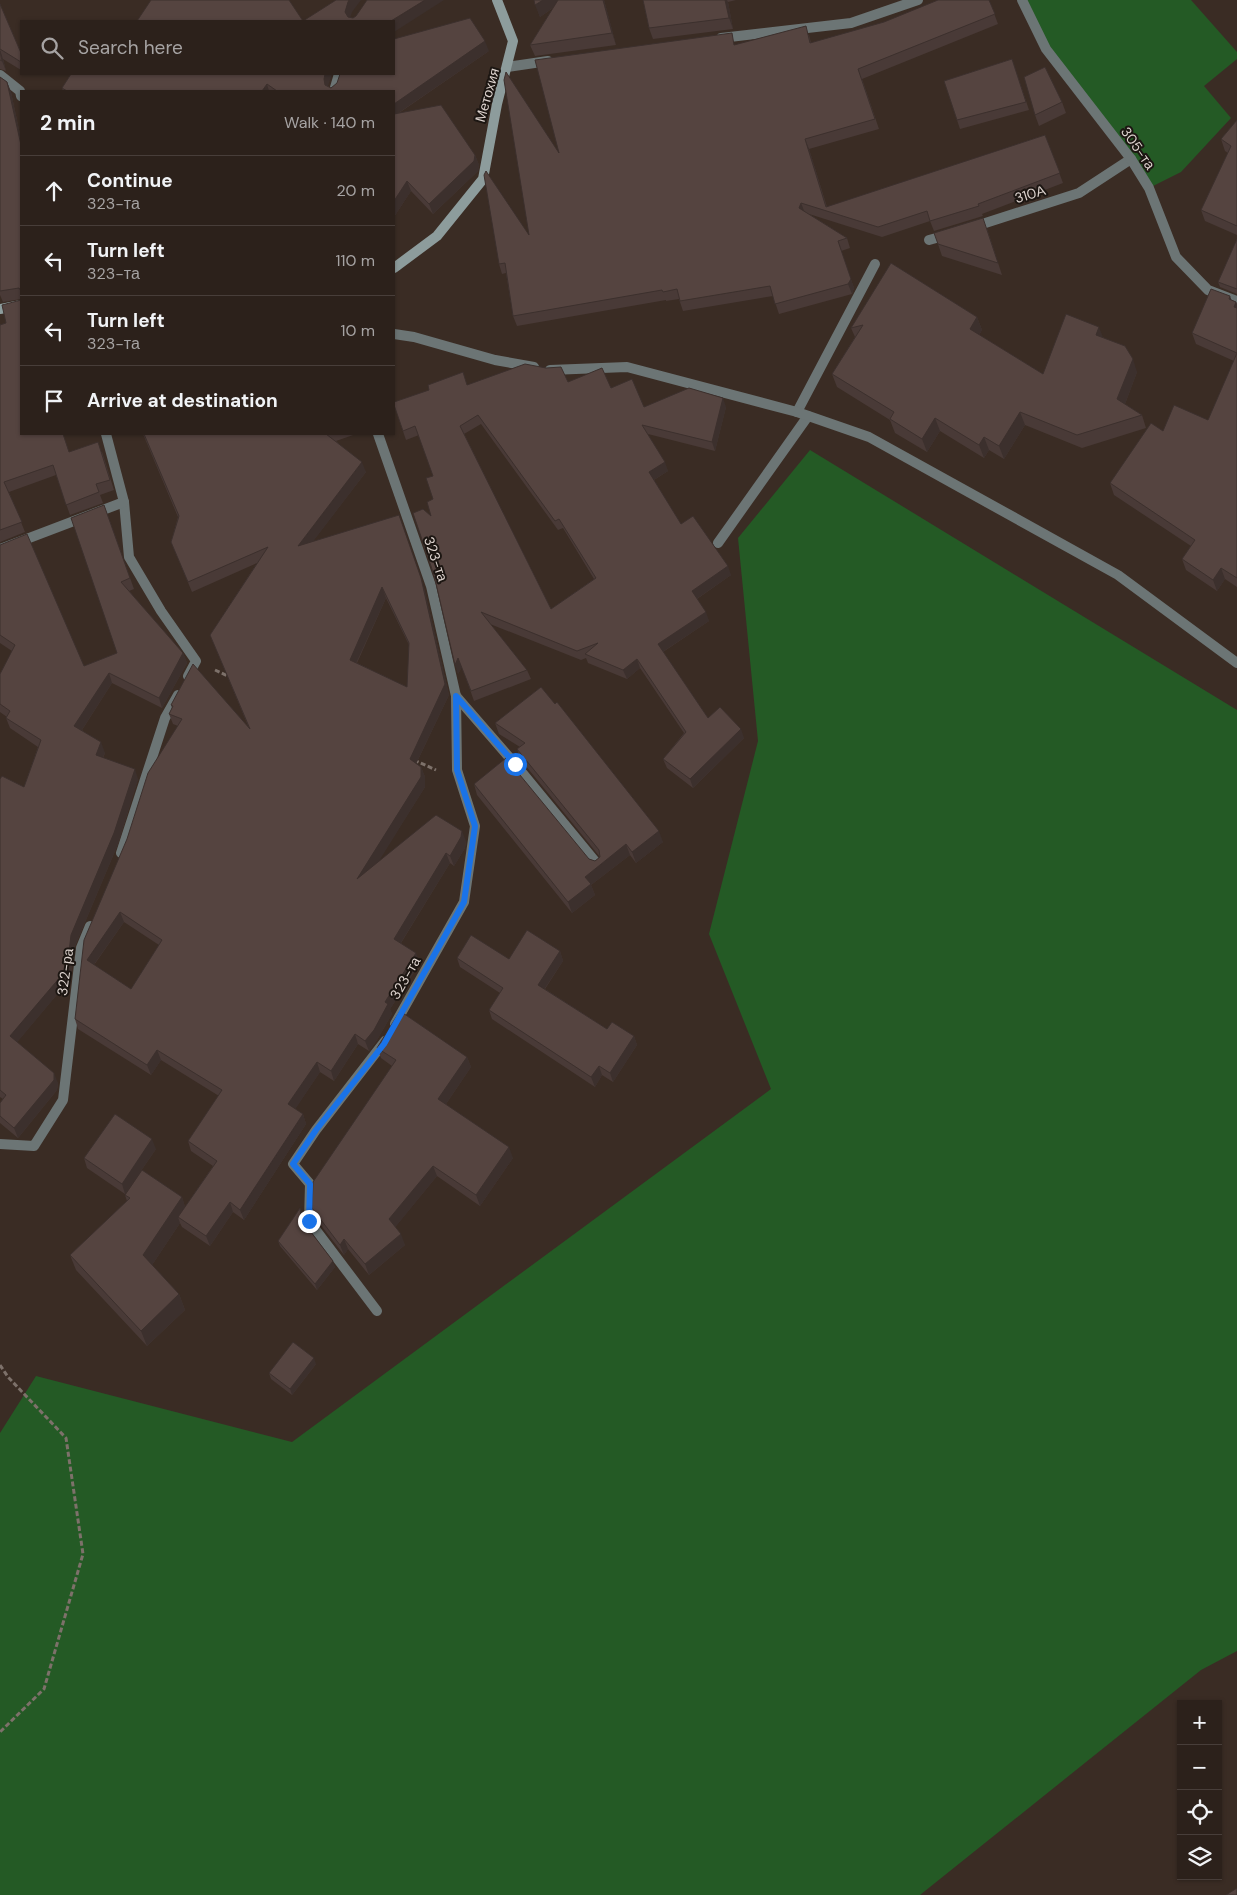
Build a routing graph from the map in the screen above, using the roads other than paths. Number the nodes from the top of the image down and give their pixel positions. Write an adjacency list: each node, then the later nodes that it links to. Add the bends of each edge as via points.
1 (497, 0): 6 (street, via 513,41)
2 (918, 0): 4 (street, via 851,23)
3 (1022, 0): 11 (street, 305-та, via 1046,49)
4 (709, 39)
5 (555, 60): 6 (street, Метохия)
6 (507, 67): 14 (street, Метохия, via 496,104 482,179 437,236)
7 (0, 75): 10 (street)
8 (340, 75): 9 (street)
9 (334, 90)
10 (20, 91)
11 (1131, 159): 12 (street, 310А, via 1079,193); 15 (street, 305-та, via 1149,188 1176,257 1208,290)
12 (929, 240)
13 (875, 264): 19 (street)
14 (395, 267)
15 (1237, 301)
16 (20, 305): 17 (street)
17 (0, 309)
18 (395, 334): 19 (street, via 495,360 550,370 627,368)
19 (797, 412): 20 (street)
20 (808, 416): 24 (street); 26 (street, via 868,437 1118,575)
21 (106, 435): 23 (street)
22 (378, 435): 27 (street, 323-та, via 431,586)
23 (124, 502): 25 (street); 28 (street, via 128,557 196,662 165,718)
24 (718, 543)
25 (0, 549)
26 (1237, 663)
27 (456, 696): 29 (street, 323-та); 32 (street, 323-та, via 457,770 475,826 464,902 384,1044 293,1164 310,1184 309,1221)
28 (117, 863)
29 (598, 865)
30 (95, 914): 31 (street, 322-ра, via 81,948 63,1100 34,1146)
31 (0, 1144)
32 (378, 1311)

